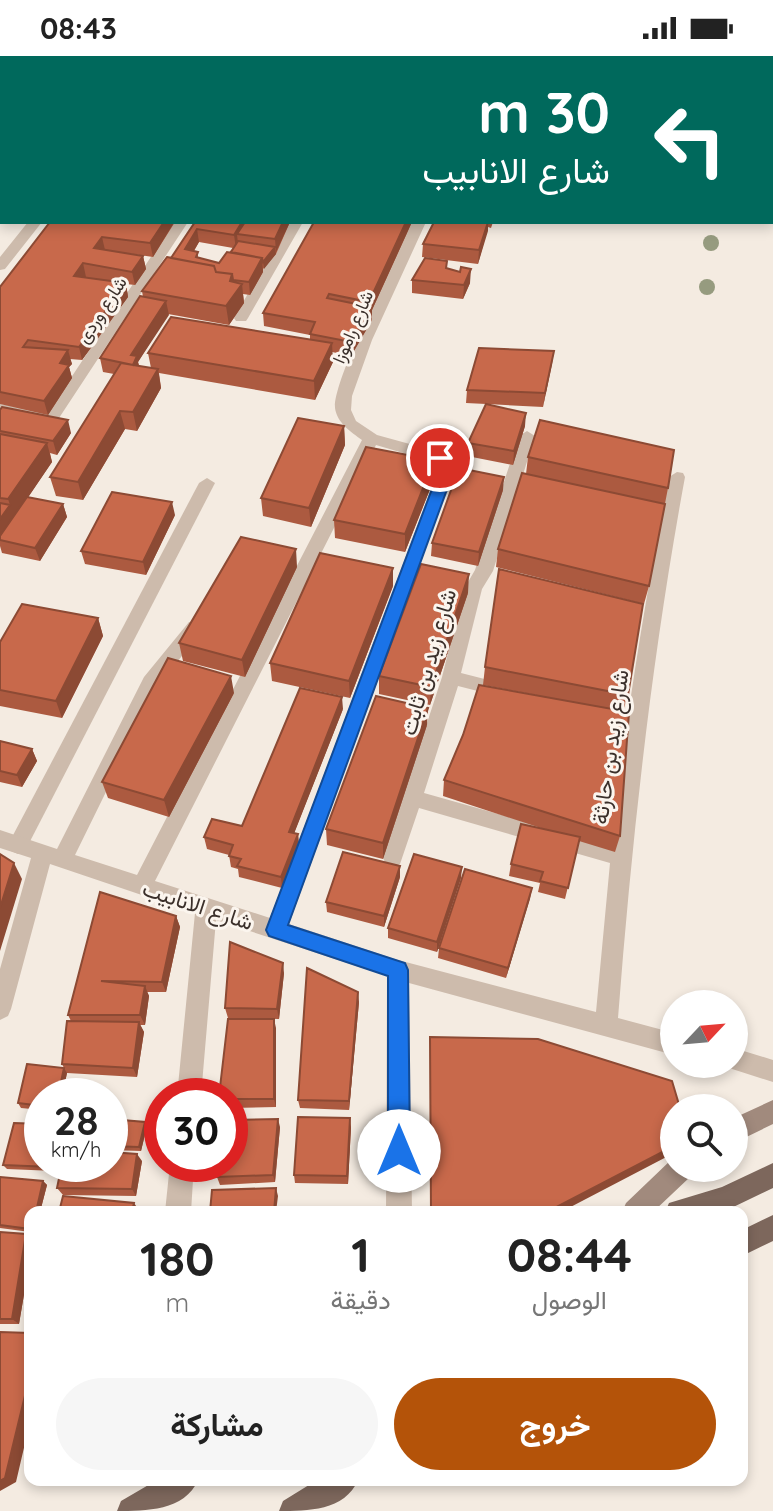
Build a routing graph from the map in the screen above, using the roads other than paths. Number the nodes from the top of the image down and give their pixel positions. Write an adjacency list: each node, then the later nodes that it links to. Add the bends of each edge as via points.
1 (33, 224): 5 (street)
2 (180, 224): 7 (street, شارع وردى, via 51,417)
3 (295, 224): 6 (street)
4 (418, 224): 9 (street, شارع راموزا, via 344,396 350,424)
5 (0, 266)
6 (241, 318)
7 (0, 409)
8 (527, 436): 13 (street, شارع زيد بن ثابت, via 520,482 492,573 466,588)
9 (371, 439): 20 (street, via 320,554); 22 (street, via 433,455 447,468)
10 (677, 477): 18 (street, شارع زيد بن حارثة, via 662,515 644,614)
11 (207, 483): 16 (street)
12 (205, 610): 17 (street, via 151,682)
13 (451, 677): 14 (street); 15 (street, شارع زيد بن ثابت)
14 (522, 696)
15 (412, 798): 18 (street); 19 (street, شارع زيد بن ثابت)
16 (9, 842): 17 (street, شارع الانابيب)
17 (53, 857): 20 (street, شارع الانابيب); 24 (street)
18 (619, 857): 25 (street, شارع زيد بن حارثة)
19 (393, 858)
20 (142, 886): 21 (street, شارع الانابيب)
21 (206, 907): 22 (street, شارع الانابيب); 29 (street)
22 (276, 930): 23 (street, شارع الانابيب)
23 (398, 970): 25 (street, شارع الانابيب); 36 (street)
24 (0, 1009)
25 (606, 1027): 26 (street, شارع الانابيب)
26 (660, 1040)
27 (748, 1063): 28 (street)
28 (773, 1071)
29 (191, 1078)
30 (773, 1112): 31 (street)
31 (748, 1124)
32 (773, 1175): 38 (main road)
33 (180, 1182): 35 (street)
34 (666, 1182): 37 (street)
35 (178, 1206)
36 (399, 1206)
37 (641, 1206)
38 (700, 1206)
39 (773, 1228): 40 (main road)
40 (748, 1240)
41 (170, 1486): 43 (main road)
42 (334, 1486): 44 (main road)
43 (144, 1497)
44 (293, 1511)

